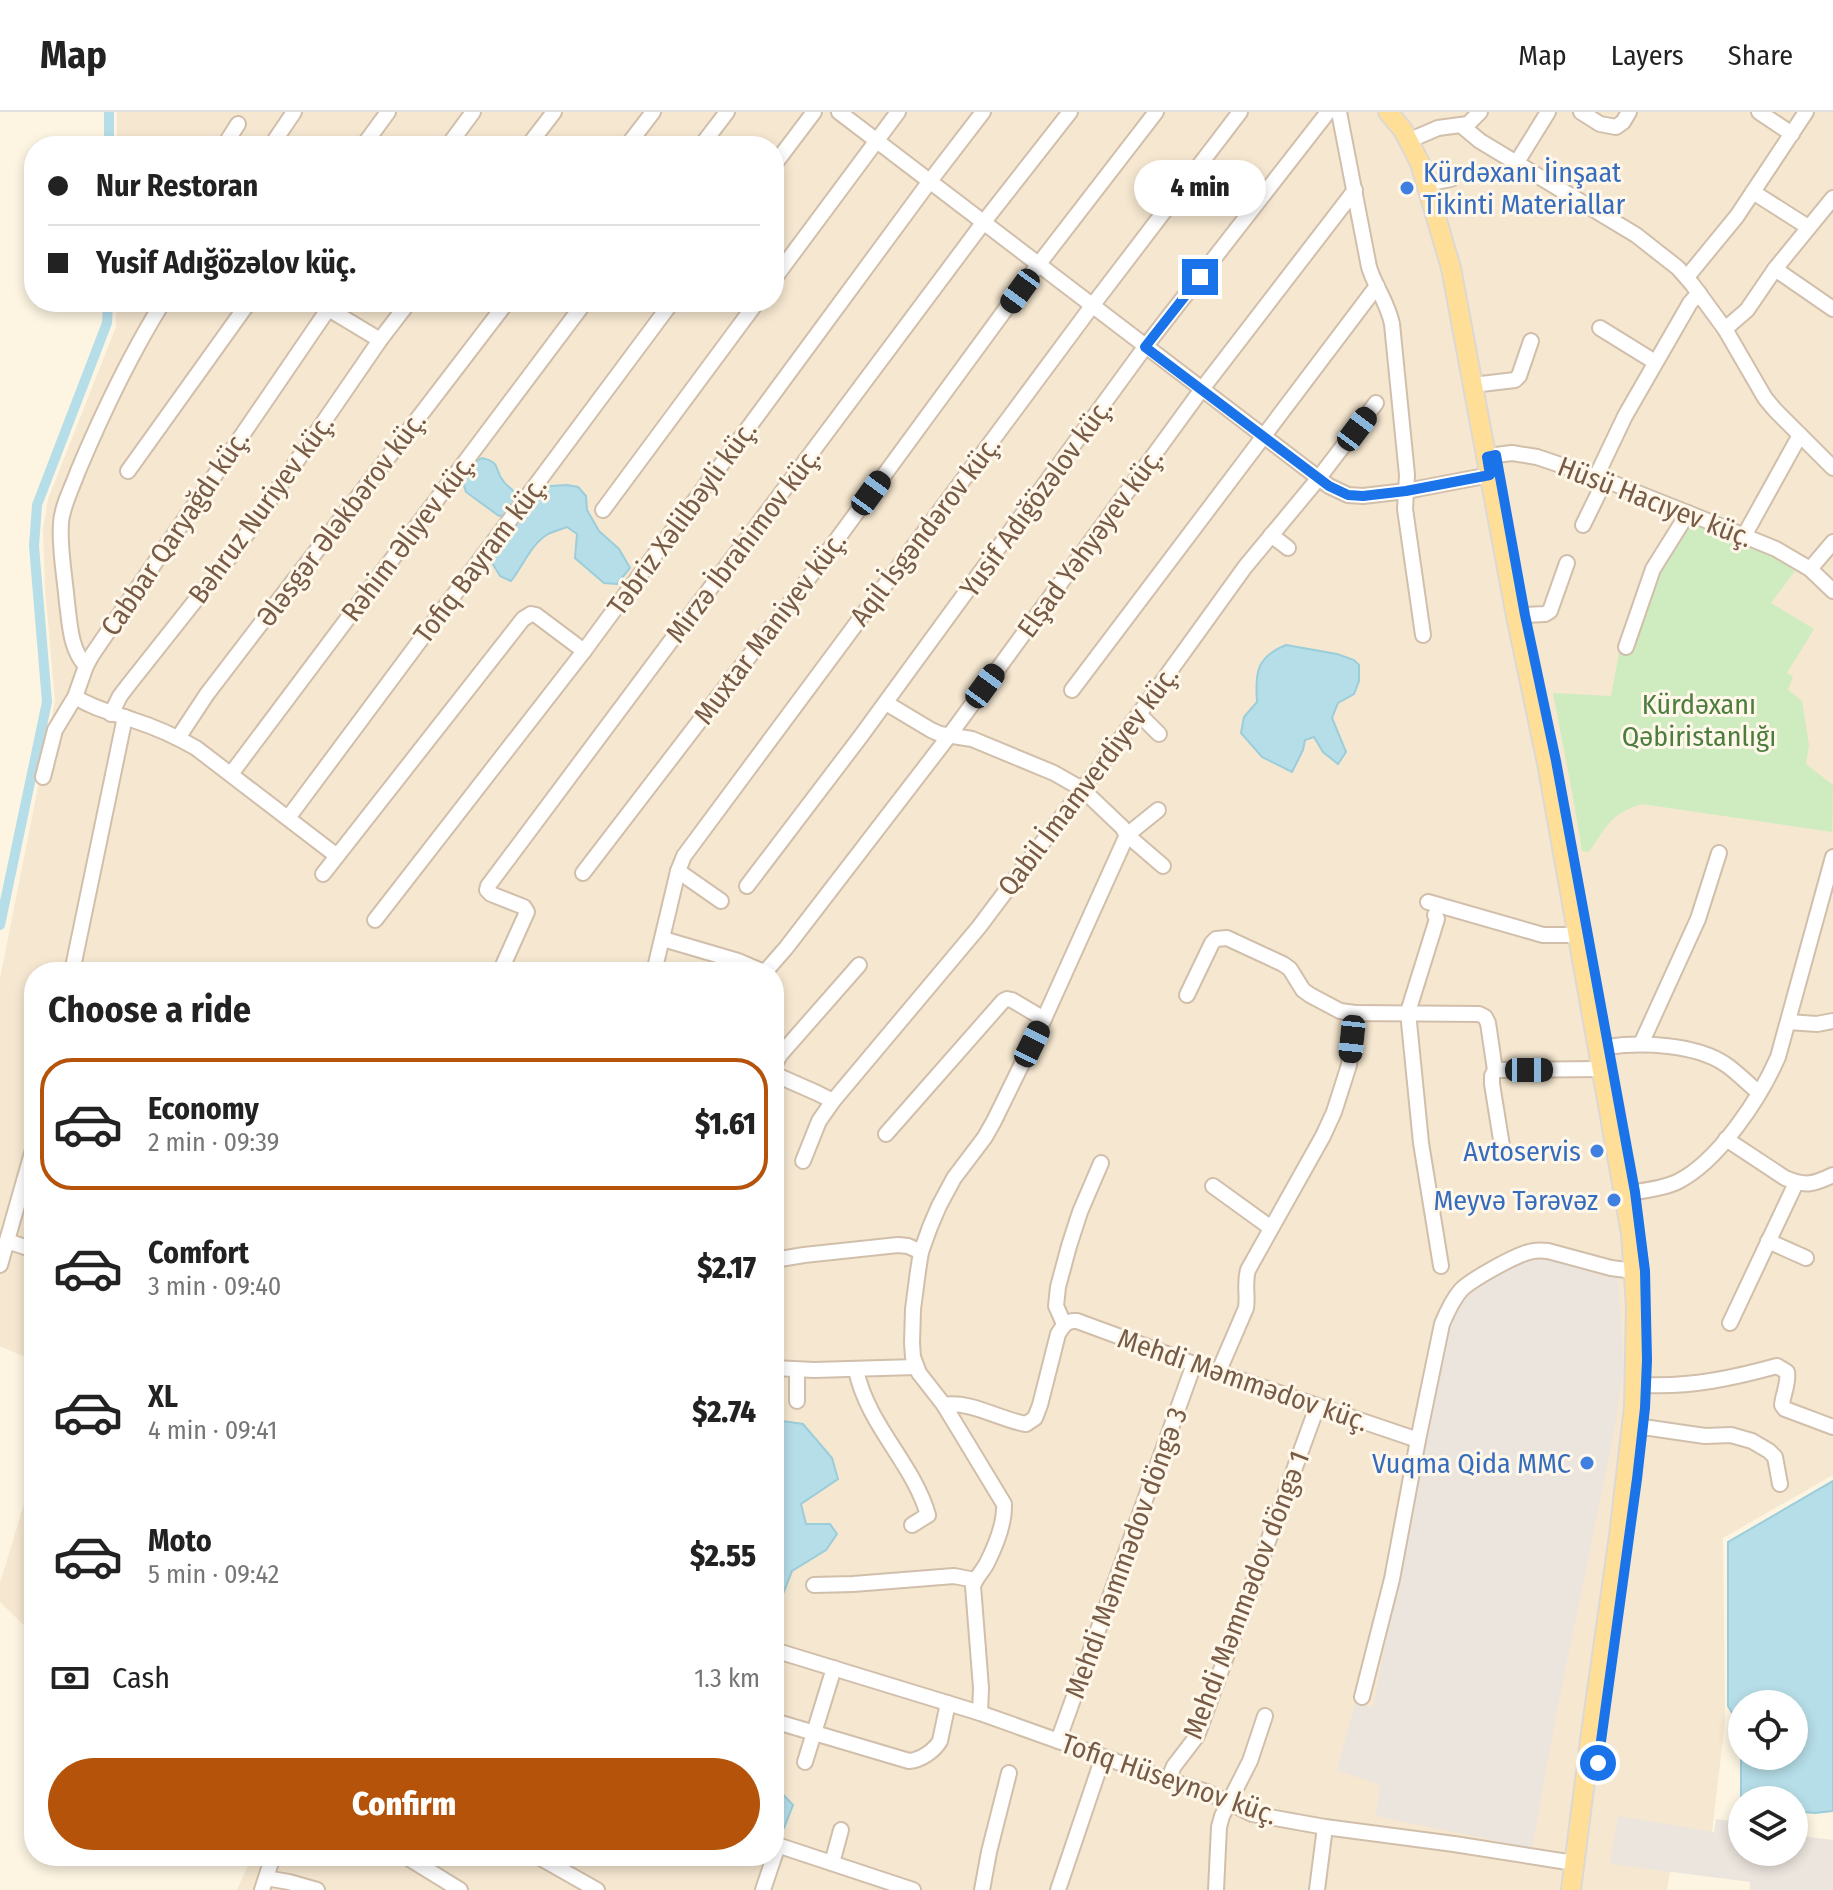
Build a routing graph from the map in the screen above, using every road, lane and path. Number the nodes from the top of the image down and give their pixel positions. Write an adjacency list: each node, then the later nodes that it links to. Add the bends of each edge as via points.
1 (294, 112): 28 (street)
2 (388, 112): 29 (street)
3 (473, 112): 30 (street)
4 (554, 112): 31 (street)
5 (653, 112): 32 (street)
6 (727, 112): 33 (street)
7 (814, 112): 36 (street)
8 (839, 112): 35 (street, Hüsü Hacıyev küç.)
9 (898, 112): 35 (street)
10 (983, 112): 38 (street, Təbriz Xəlilbəyli küç.)
11 (1070, 112): 42 (street, Mirzə İbrahimov küç.)
12 (1156, 112): 44 (street, Muxtar Maniyev küç.)
13 (1240, 112): 50 (street, Aqil İsgəndərov küç.)
14 (1328, 112): 65 (street, Yusif Adığözəlov küç.)
15 (1339, 112): 39 (street)
16 (1388, 112): 34 (main road)
17 (1399, 112): 34 (main road)
18 (1480, 112): 25 (street)
19 (1548, 112): 37 (street)
20 (1581, 112): 21 (street, via 1616,127)
21 (1629, 112)
22 (1759, 112): 26 (street)
23 (1806, 112): 26 (street)
24 (238, 124): 27 (street)
25 (1462, 126): 34 (street, via 1445,126); 37 (street)
26 (1792, 134): 40 (street)
27 (230, 136)
28 (278, 136)
29 (370, 136)
30 (455, 136)
31 (536, 136)
32 (635, 136)
33 (709, 136)
34 (1413, 139): 67 (main road, via 1443,180); 72 (main road, via 1451,268)
35 (877, 140): 38 (street, Hüsü Hacıyev küç.); 45 (street)
36 (784, 152)
37 (1517, 162): 47 (street, via 1636,235)
38 (930, 181): 42 (street, Hüsü Hacıyev küç.); 91 (street, Təbriz Xəlilbəyli küç.)
39 (1355, 190): 48 (street); 68 (street, Elşad Yəhyəyev küç.)
40 (1753, 192): 43 (street); 47 (street)
41 (1833, 198): 43 (street)
42 (983, 223): 44 (street, Hüsü Hacıyev küç.); 121 (street, Mirzə İbrahimov küç., via 488,886 491,894 527,912)
43 (1808, 227): 46 (street)
44 (1038, 265): 50 (street, Hüsü Hacıyev küç.); 113 (street, Muxtar Maniyev küç., via 797,594)
45 (784, 266)
46 (1775, 269): 51 (street); 62 (street, via 1747,310)
47 (1687, 277): 49 (street)
48 (1377, 286): 71 (street); 77 (street, via 1392,324)
49 (1699, 293): 62 (street); 66 (street)
50 (1092, 306): 65 (street, Hüsü Hacıyev küç.); 112 (street, Aqil İsgəndərov küç., via 684,856)
51 (1833, 309)
52 (158, 312): 92 (street, via 85,455 61,521 70,628)
53 (242, 312): 74 (street)
54 (321, 312): 92 (street, Cabbar Qaryağdı küç.)
55 (338, 312): 63 (street)
56 (401, 312): 63 (street, Bəhruz Nuriyev küç.)
57 (499, 312): 100 (street, Ələsgər Ələkbərov küç.)
58 (578, 312): 102 (street, Rəhim Əliyev küç.)
59 (665, 312): 106 (street, Tofiq Bayram küç.)
60 (750, 312): 78 (street)
61 (1600, 328): 66 (street)
62 (1725, 329): 70 (street, via 1765,398)
63 (380, 340): 97 (street, Bəhruz Nuriyev küç., via 237,548 125,689)
64 (1531, 341): 67 (street, via 1515,380)
65 (1145, 347): 68 (street, Hüsü Hacıyev küç.); 95 (street, Yusif Adığözəlov küç.)
66 (1655, 362): 75 (street)
67 (1481, 384): 72 (main road)
68 (1202, 389): 71 (street, Hüsü Hacıyev küç.); 99 (street, Elşad Yəhyəyev küç.)
69 (1376, 403): 76 (street, Qabil İmamverdiyev küç.)
70 (1800, 435): 73 (street); 82 (street)
71 (1263, 437): 76 (street, Hüsü Hacıyev küç.); 93 (street)
72 (1491, 462): 75 (street, Hüsü Hacıyev küç., via 1512,453); 77 (street, Hüsü Hacıyev küç.); 88 (main road); 101 (main road, via 1516,616)
73 (1833, 468)
74 (128, 471)
75 (1600, 478): 79 (street, Hüsü Hacıyev küç.); 80 (street)
76 (1318, 479): 77 (street, Hüsü Hacıyev küç., via 1354,496); 81 (street, Qabil İmamverdiyev küç.)
77 (1406, 491): 89 (street)
78 (603, 510)
79 (1688, 513): 82 (street, Hüsü Hacıyev küç.); 90 (street, via 1653,569)
80 (1583, 525)
81 (1271, 535): 84 (street); 96 (street, Qabil İmamverdiyev küç.)
82 (1744, 536): 86 (street, Hüsü Hacıyev küç.)
83 (1833, 542): 86 (street)
84 (1288, 548)
85 (1567, 563): 88 (street, via 1550,611)
86 (1810, 569): 87 (street, Hüsü Hacıyev küç.)
87 (1833, 591)
88 (1525, 615): 101 (main road)
89 (1423, 635)
90 (1626, 647)
91 (584, 651): 109 (street, via 536,615 523,619); 117 (street, Təbriz Xəlilbəyli küç.)
92 (86, 666): 94 (street, Cabbar Qaryağdı küç.)
93 (1072, 690)
94 (75, 697): 97 (street); 103 (street, Cabbar Qaryağdı küç., via 55,730)
95 (886, 703): 99 (street); 115 (street, Yusif Adığözəlov küç.)
96 (1139, 714): 98 (street); 104 (street, Qabil İmamverdiyev küç.)
97 (118, 715): 100 (street); 120 (street)
98 (1159, 734)
99 (949, 736): 104 (street, via 972,739); 124 (street, Elşad Yəhyəyev küç.)
100 (178, 738): 102 (street)
101 (1552, 762): 118 (main road); 133 (main road)
102 (231, 774): 106 (street)
103 (43, 777)
104 (1082, 789): 107 (street); 139 (street, Qabil İmamverdiyev küç., via 979,927)
105 (1158, 810): 107 (street)
106 (288, 818): 109 (street)
107 (1127, 835): 111 (street); 129 (street)
108 (1719, 853): 132 (street, via 1692,931)
109 (337, 856): 114 (street)
110 (1833, 857): 131 (street)
111 (1163, 866)
112 (678, 871): 116 (street); 119 (street, Aqil İsgəndərov küç.)
113 (583, 873)
114 (323, 874)
115 (747, 886)
116 (721, 901)
117 (375, 920)
118 (1578, 935): 127 (street, via 1543,935 1432,908 1437,919); 135 (main road)
119 (663, 939): 122 (street, Aqil İsgəndərov küç.); 123 (street)
120 (74, 962)
121 (504, 962)
122 (657, 962)
123 (740, 962)
124 (773, 962)
125 (859, 965): 134 (street)
126 (1187, 995): 128 (street, via 1212,943 1227,938 1283,964 1303,990 1323,1004)
127 (1408, 1012): 128 (street); 136 (street, via 1485,1017); 158 (street)
128 (1355, 1013): 150 (street, via 1349,1065 1334,1112)
129 (1044, 1019): 140 (street, via 1012,1000 1003,1001); 154 (street, via 985,1137 954,1178)
130 (1833, 1021): 131 (street)
131 (1788, 1022): 138 (street)
132 (1641, 1044): 133 (street); 138 (street, via 1701,1052)
133 (1607, 1047): 149 (main road)
134 (784, 1050)
135 (1602, 1069): 136 (street); 149 (main road)
136 (1495, 1070): 142 (street, via 1492,1084)
137 (784, 1078): 139 (street)
138 (1759, 1093): 141 (street)
139 (833, 1101): 143 (street, Qabil İmamverdiyev küç.)
140 (886, 1134)
141 (1726, 1139): 147 (street); 149 (street, via 1684,1178)
142 (1503, 1152)
143 (803, 1161)
144 (1101, 1163): 161 (street, via 1058,1287 1056,1306)
145 (1833, 1175): 147 (street, via 1816,1183)
146 (24, 1181): 151 (street)
147 (1796, 1183): 152 (street)
148 (1213, 1186): 150 (street)
149 (1630, 1193): 159 (main road); 168 (main road, via 1645,1271)
150 (1271, 1228): 167 (street, via 1248,1270 1246,1308)
151 (7, 1241): 153 (street); 157 (street)
152 (1768, 1241): 155 (street); 160 (street)
153 (24, 1247)
154 (921, 1252): 156 (street, via 890,1245); 163 (street, via 913,1309)
155 (1806, 1258)
156 (784, 1259)
157 (0, 1265)
158 (1441, 1266)
159 (1634, 1271): 174 (street, via 1538,1250 1518,1255 1461,1290 1442,1324); 197 (main road, via 1631,1437)
160 (1730, 1323)
161 (1064, 1324): 162 (street, Mehdi Məmmədov küç., via 1077,1321); 170 (street, via 1035,1418 1026,1424 963,1405)
162 (1194, 1364): 167 (street, Mehdi Məmmədov küç.); 187 (street, Mehdi Məmmədov döngə 3)
163 (916, 1367): 166 (street); 170 (street)
164 (784, 1369): 165 (street)
165 (797, 1370): 166 (street); 169 (street)
166 (856, 1370): 176 (street, via 875,1420 925,1503 927,1518)
167 (1218, 1373): 171 (street, Mehdi Məmmədov küç.)
168 (1646, 1385): 172 (main road); 173 (street, via 1705,1383 1777,1366 1787,1372 1785,1409)
169 (797, 1401)
170 (944, 1405): 177 (street, via 1004,1504 997,1538)
171 (1317, 1407): 174 (street, Mehdi Məmmədov küç.); 191 (street, Mehdi Məmmədov döngə 1, via 1197,1736)
172 (1643, 1427): 175 (street, via 1752,1441 1775,1457); 212 (main road)
173 (1833, 1427)
174 (1418, 1440): 181 (street, via 1392,1579)
175 (1780, 1484)
176 (912, 1525)
177 (975, 1580): 178 (street, via 954,1576); 183 (street)
178 (814, 1585)
179 (784, 1653): 180 (street, Tofiq Hüseynov küç.)
180 (834, 1668): 182 (street, Tofiq Hüseynov küç.); 186 (street)
181 (1362, 1697)
182 (948, 1703): 183 (street, Tofiq Hüseynov küç.); 186 (street, via 940,1741 915,1761)
183 (980, 1713): 187 (street, Tofiq Hüseynov küç.)
184 (1265, 1716): 192 (street)
185 (784, 1724): 186 (street)
186 (814, 1734): 189 (street)
187 (1058, 1741): 188 (street, Tofiq Hüseynov küç.)
188 (1103, 1757): 191 (street, Tofiq Hüseynov küç.); 208 (street)
189 (805, 1762)
190 (1009, 1773): 207 (street)
191 (1168, 1780): 192 (street, Tofiq Hüseynov küç.)
192 (1230, 1803): 193 (street, Tofiq Hüseynov küç., via 1252,1814); 209 (street, via 1219,1827)
193 (1325, 1827): 197 (street, Tofiq Hüseynov küç.); 210 (street)
194 (841, 1830): 196 (street)
195 (784, 1847): 196 (street)
196 (832, 1863): 206 (street)
197 (1574, 1863): 211 (main road)
198 (421, 1866): 203 (street)
199 (555, 1866): 204 (street)
200 (770, 1866): 205 (street)
201 (264, 1884): 202 (street)
202 (317, 1890)
203 (460, 1890)
204 (597, 1890)
205 (763, 1890)
206 (913, 1890)
207 (982, 1890)
208 (1058, 1890)
209 (1216, 1890)
210 (1317, 1890)
211 (1571, 1890)
212 (1582, 1890)

